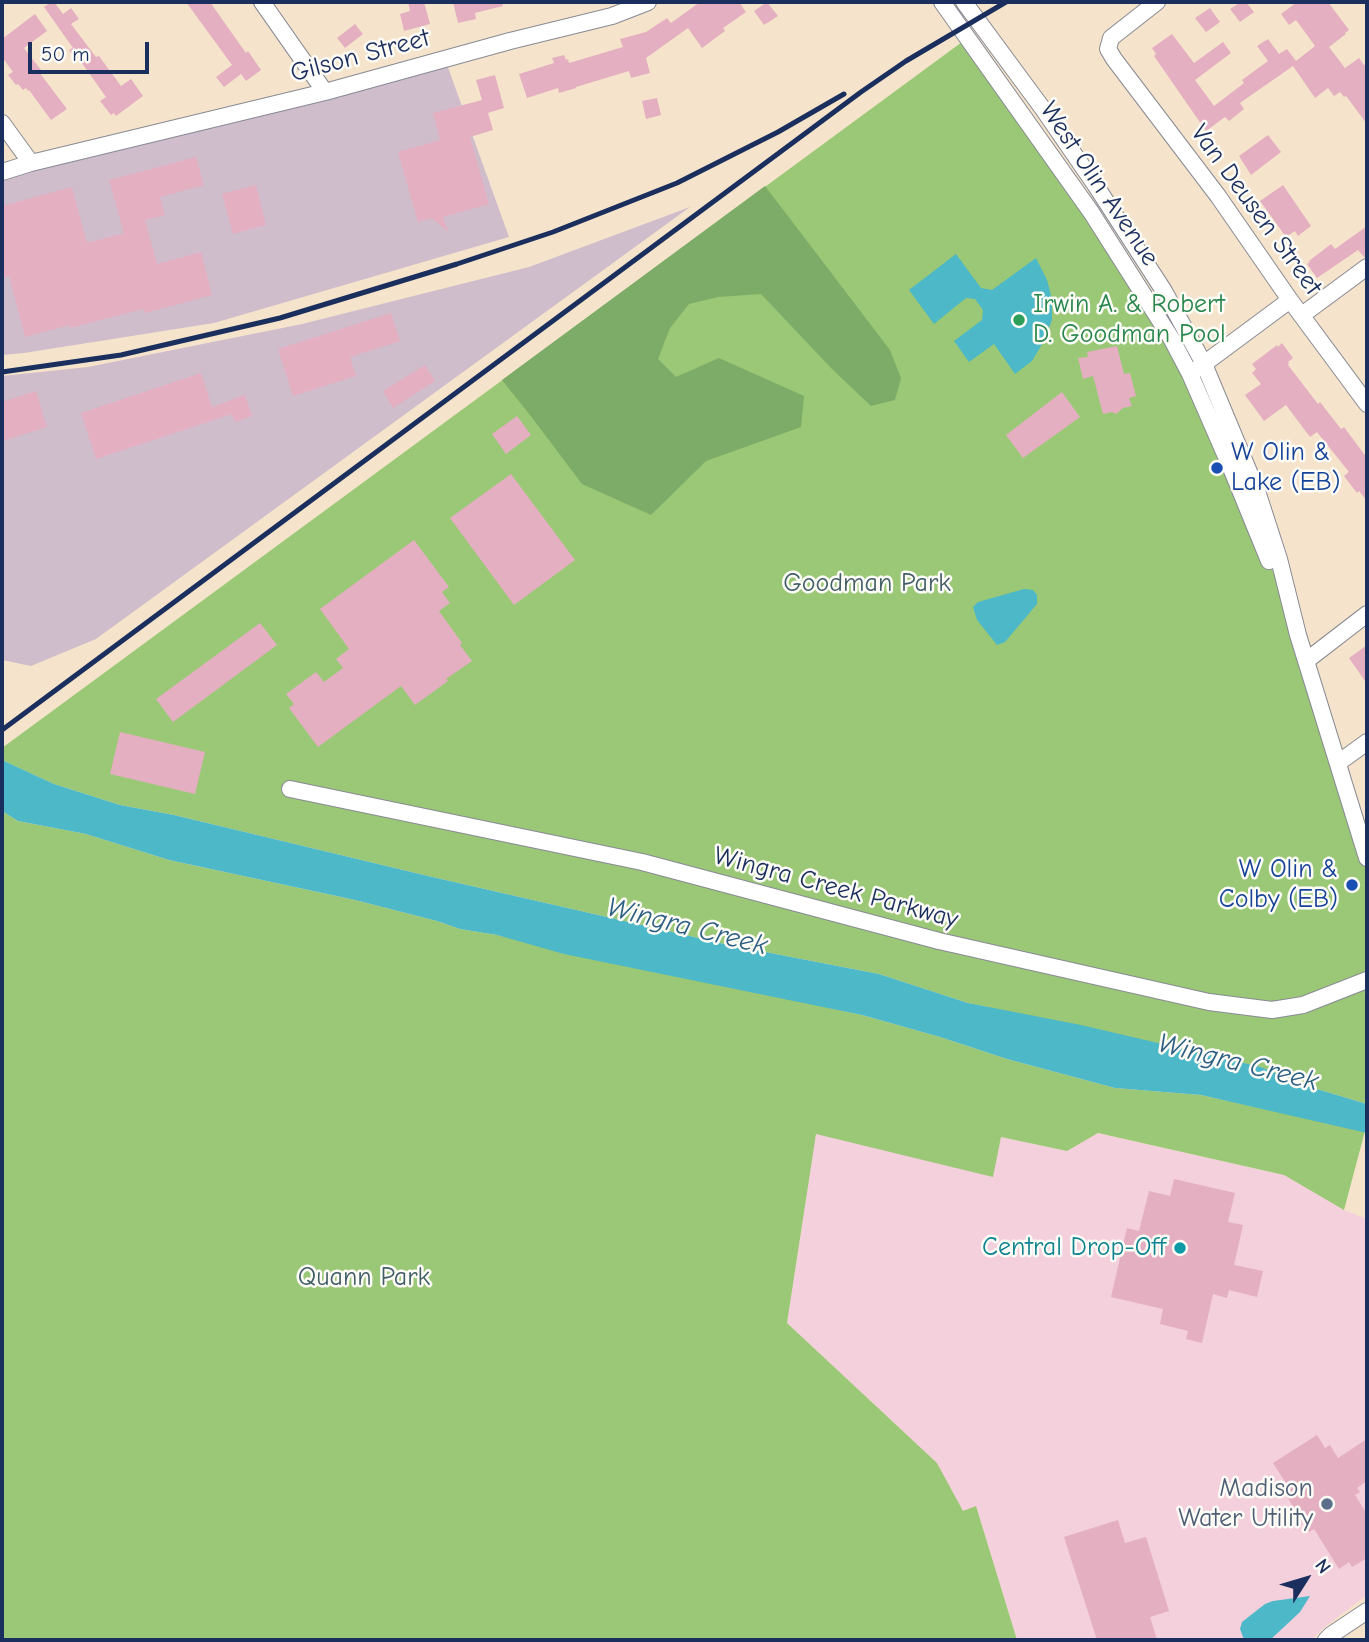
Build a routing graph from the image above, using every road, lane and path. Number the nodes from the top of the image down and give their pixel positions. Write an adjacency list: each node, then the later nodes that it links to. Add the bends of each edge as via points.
1 (262, 2): 8 (street)
2 (602, 2): 7 (street)
3 (648, 2): 7 (street, Gilson Street)
4 (942, 2): 16 (street, West Olin Avenue, via 1091,212)
5 (964, 2): 15 (street, West Olin Avenue, via 1096,186)
6 (1157, 2): 13 (street, Van Deusen Street, via 1111,38 1108,49)
7 (612, 16): 8 (street, Gilson Street)
8 (326, 92): 10 (street, Gilson Street)
9 (2, 122): 10 (street)
10 (31, 163): 11 (street, Gilson Street)
11 (2, 172)
12 (1367, 267): 14 (street)
13 (1290, 300): 14 (street, Van Deusen Street); 15 (street)
14 (1302, 315): 17 (street, Van Deusen Street)
15 (1204, 364): 16 (street); 19 (street, West Olin Avenue, via 1257,491)
16 (1190, 374): 19 (street, West Olin Avenue)
17 (1367, 404)
18 (1367, 614): 20 (street)
19 (1298, 635): 20 (street, West Olin Avenue)
20 (1306, 661): 22 (street, West Olin Avenue)
21 (1367, 742): 22 (street)
22 (1338, 763): 24 (street, West Olin Avenue)
23 (290, 789): 25 (street, Wingra Creek Parkway, via 642,862 940,941 1209,1002 1272,1010 1303,1005)
24 (1367, 858)
25 (1367, 980)
26 (1367, 1611): 27 (street)
27 (1326, 1640)

